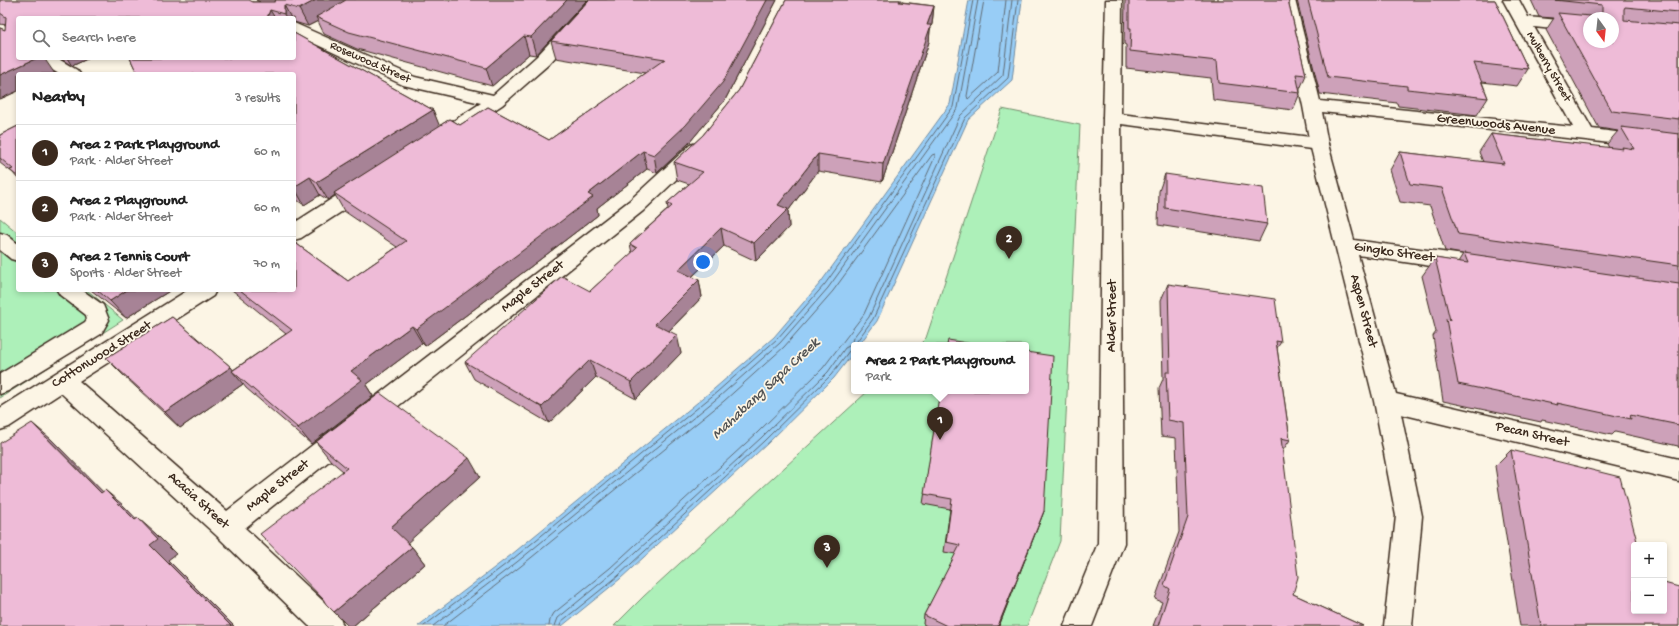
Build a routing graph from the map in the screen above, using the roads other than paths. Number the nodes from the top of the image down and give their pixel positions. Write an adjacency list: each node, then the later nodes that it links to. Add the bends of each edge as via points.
1 (598, 0): 11 (street, via 543,60)
2 (1114, 0): 13 (street, Alder Street)
3 (1287, 0): 12 (street, Aspen Street)
4 (1511, 0): 5 (street, Mulberry Street)
5 (1522, 21): 7 (street); 15 (street, Mulberry Street)
6 (326, 24): 8 (street)
7 (1583, 27)
8 (300, 31): 11 (street, Rosewood Street, via 409,81)
9 (48, 60): 10 (street)
10 (68, 72)
11 (496, 101): 16 (street)
12 (1312, 106): 15 (street, Greenwoods Avenue); 17 (street, Aspen Street)
13 (1112, 118): 17 (lane); 36 (street, Alder Street, via 1111,543)
14 (711, 131): 34 (street, Maple Street, via 697,148 636,206)
15 (1586, 134): 18 (street, Greenwoods Avenue)
16 (430, 144)
17 (1319, 144): 24 (street, Aspen Street)
18 (1679, 146)
19 (378, 179): 21 (street)
20 (296, 212): 21 (street)
21 (312, 222): 22 (street)
22 (296, 232)
23 (0, 240): 25 (lane)
24 (1346, 246): 26 (street, Gingko Street); 31 (street, Aspen Street)
25 (16, 252)
26 (1485, 266)
27 (70, 292): 30 (lane, via 96,311 98,320 93,328)
28 (202, 292): 29 (street, Cottonwood Street)
29 (62, 380): 32 (street, Cottonwood Street); 34 (street, Acacia Street)
30 (0, 385)
31 (1386, 401): 33 (street, Pecan Street); 37 (street, Aspen Street, via 1409,516)
32 (0, 420)
33 (1679, 470)
34 (226, 526): 35 (street, Acacia Street)
35 (329, 626)
36 (1078, 626)
37 (1398, 626)

